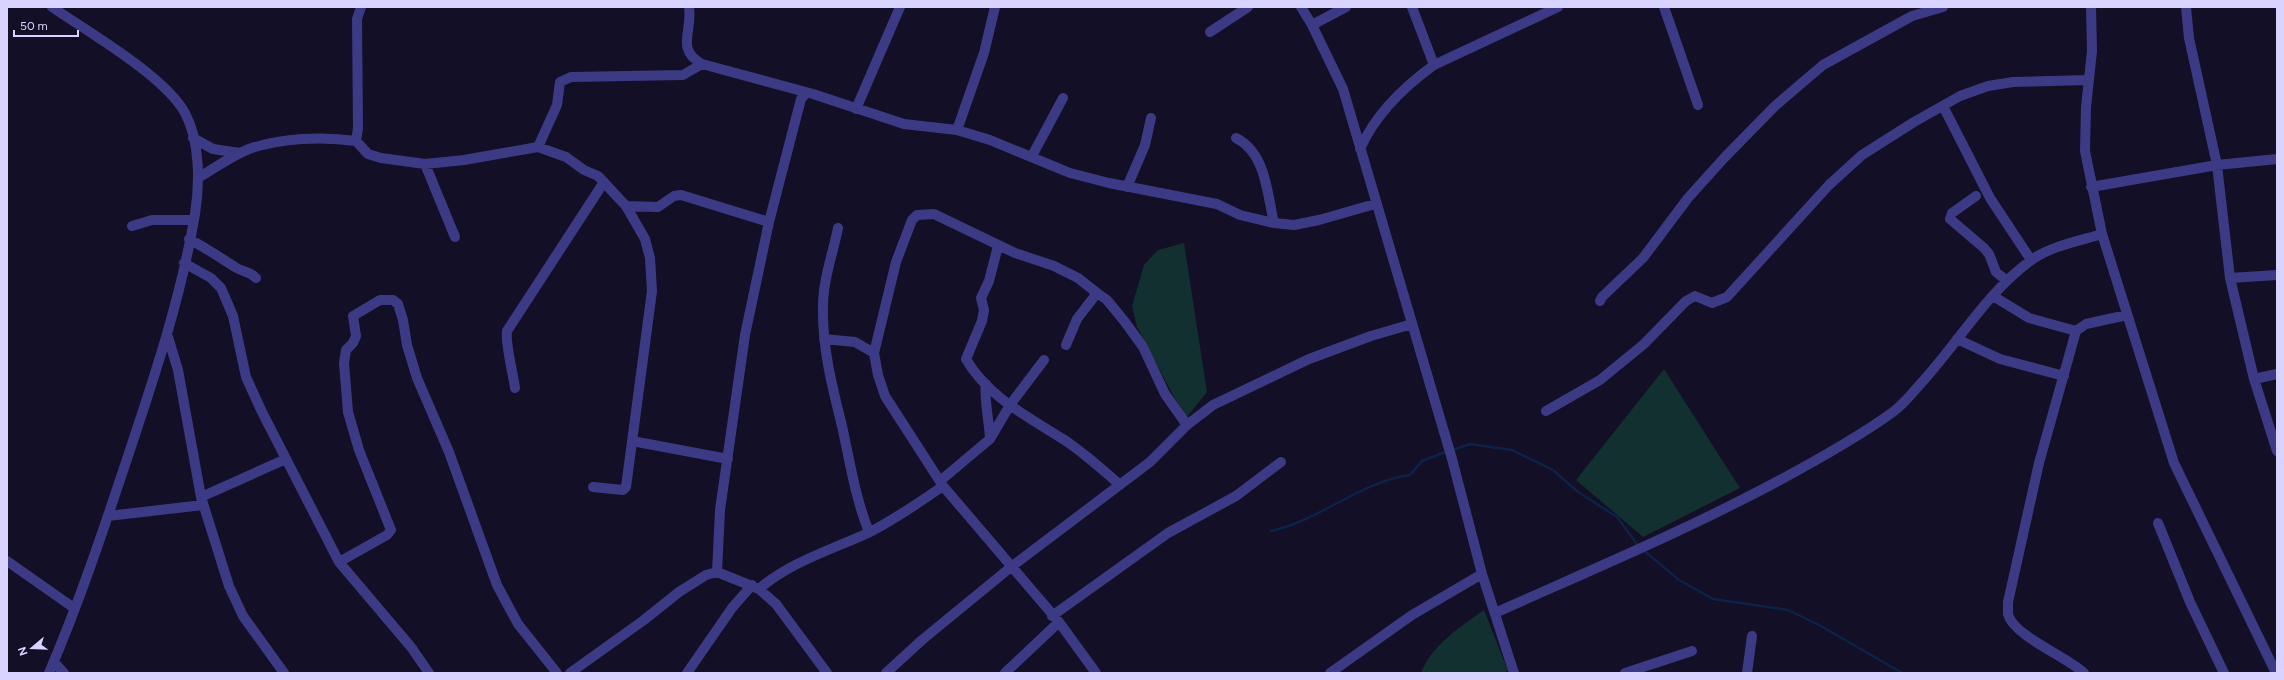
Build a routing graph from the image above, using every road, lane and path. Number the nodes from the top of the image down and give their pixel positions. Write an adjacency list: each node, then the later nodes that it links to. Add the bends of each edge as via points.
1 (52, 7): 27 (street, via 162,85 182,109)
2 (361, 7): 29 (street, via 357,19)
3 (690, 7): 17 (street, via 687,52)
4 (900, 7): 24 (street)
5 (995, 7): 26 (street, via 984,53)
6 (1248, 7): 16 (street)
7 (1301, 7): 15 (street)
8 (1346, 7): 15 (street)
9 (1412, 7): 18 (street)
10 (1558, 7): 18 (street)
11 (1664, 7): 22 (street)
12 (1943, 7): 61 (street, via 1912,16 1823,65 1775,106 1688,198 1643,258)
13 (2091, 7): 19 (street, via 2092,51)
14 (2186, 7): 36 (street, via 2189,38)
15 (1312, 25): 31 (street, via 1343,89)
16 (1210, 32)
17 (702, 64): 20 (street); 30 (street, via 683,75 571,77 560,82 556,106)
18 (1434, 65): 31 (street, via 1377,118)
19 (2088, 80): 23 (street, via 2013,82 1988,86 1960,96); 39 (street, via 2085,151)
20 (806, 93): 24 (street); 45 (street, via 801,99)
21 (1063, 98): 33 (street)
22 (1698, 105)
23 (1943, 106): 53 (street, via 1990,198); 79 (street, via 1862,155 1829,185 1727,297 1712,303 1695,296 1686,300 1644,344 1600,380)
24 (856, 109): 26 (street, via 904,124)
25 (1151, 118): 40 (street, via 1145,144)
26 (957, 130): 33 (street)
27 (193, 138): 32 (street, via 213,149); 37 (street)
28 (1236, 138): 46 (street, via 1251,148 1258,159)
29 (356, 141): 32 (street, via 290,141 262,145); 35 (street, via 368,154)
30 (538, 147): 35 (street); 38 (street, via 566,157)
31 (1360, 149): 42 (street)
32 (240, 154): 37 (street)
33 (1032, 156): 40 (street, via 1070,172)
34 (2277, 159): 36 (street)
35 (425, 164): 50 (street)
36 (2217, 165): 39 (street); 57 (street)
37 (198, 178): 44 (street)
38 (604, 182): 43 (street); 77 (street, via 507,330 506,339)
39 (2092, 186): 49 (street)
40 (1128, 187): 46 (street, via 1217,204 1240,215)
41 (1976, 196): 58 (street, via 1952,214 1950,219 1990,254 1996,272)
42 (1375, 204): 46 (street, via 1294,225); 63 (street)
43 (626, 206): 45 (street, via 658,207 674,196 681,195); 82 (street, via 645,239 650,258 652,291)
44 (194, 220): 47 (street, via 152,220); 51 (street)
45 (769, 222): 85 (street, via 745,335)
46 (1274, 223)
47 (132, 226)
48 (838, 228): 67 (street, via 822,304)
49 (2102, 234): 53 (street, via 2058,247); 62 (street)
50 (455, 237)
51 (189, 239): 54 (street); 56 (street, via 215,252 236,268 252,273)
52 (998, 246): 59 (street, via 1054,266 1078,278); 64 (street, via 934,214 917,215 912,220 896,262); 76 (street, via 989,281 981,298 984,310 982,322 966,359)
53 (2031, 260): 58 (street)
54 (184, 263): 66 (street); 84 (street, via 211,278 221,288 233,316 246,377)
55 (2277, 276): 57 (street)
56 (256, 278)
57 (2230, 278): 75 (street)
58 (2007, 281): 60 (street)
59 (1097, 293): 70 (street, via 1077,319); 80 (street, via 1107,300 1144,347 1165,394)
60 (1993, 296): 65 (street, via 2029,318); 68 (street)
61 (1600, 301)
62 (2127, 315): 65 (street, via 2086,324); 123 (street, via 2174,462)
63 (1412, 324): 80 (street, via 1309,359 1214,405); 98 (street, via 1447,441)
64 (880, 327): 69 (street, via 871,338); 71 (street)
65 (2076, 331): 74 (street)
66 (168, 337): 90 (street, via 178,370); 91 (street)
67 (824, 339): 69 (street); 93 (street, via 850,472)
68 (1957, 339): 74 (street, via 2000,360); 101 (street, via 1944,358 1895,411 1858,436 1740,502 1648,546)
69 (857, 342): 71 (street)
70 (1066, 345)
71 (874, 353): 87 (street, via 885,396)
72 (1044, 360): 78 (street)
73 (2277, 374): 75 (street)
74 (2064, 376): 121 (street, via 2039,464 2008,602 2008,616 2027,636)
75 (2254, 379): 83 (street)
76 (986, 384): 78 (street); 81 (street)
77 (515, 388)
78 (1010, 405): 81 (street); 88 (street, via 1063,439)
79 (1546, 411)
80 (1187, 425): 88 (street, via 1167,447)
81 (990, 439): 87 (street)
82 (632, 441): 85 (street); 89 (street, via 626,487 623,490)
83 (2277, 451)
84 (286, 459): 90 (street); 95 (street)
85 (728, 459): 97 (street, via 720,510)
86 (1281, 462): 102 (street, via 1236,496 1168,533)
87 (942, 484): 93 (street); 96 (street)
88 (1120, 486): 96 (street)
89 (593, 487)
90 (202, 501): 91 (street); 109 (street, via 237,604)
91 (108, 516): 100 (street)
92 (2158, 523): 122 (street, via 2190,602)
93 (869, 532): 99 (street, via 805,560)
94 (7, 561): 100 (street)
95 (339, 562): 110 (street, via 411,647); 111 (street, via 391,530 358,450 348,412 344,363 346,350 356,336 353,316 380,300 393,300 398,304 403,320 417,378 448,452 497,585 518,624)
96 (1011, 567): 102 (street); 115 (street)
97 (717, 572): 99 (street); 112 (street, via 706,575 679,592)
98 (1482, 574): 101 (street); 117 (street, via 1412,615)
99 (756, 587): 113 (street, via 732,608); 114 (street, via 776,604)
100 (74, 608): 105 (street)
101 (1495, 613): 118 (street)
102 (1055, 619): 106 (street); 116 (street)
103 (1752, 636): 120 (street)
104 (1692, 651): 119 (street)
105 (54, 662): 107 (street); 108 (street)
106 (1094, 670)
107 (49, 673)
108 (64, 673)
109 (284, 673)
110 (429, 673)
111 (557, 673)
112 (570, 673)
113 (686, 673)
114 (827, 673)
115 (886, 673)
116 (1004, 673)
117 (1330, 673)
118 (1514, 673)
119 (1625, 673)
120 (1748, 673)
121 (2084, 673)
122 (2224, 673)
123 (2276, 673)

